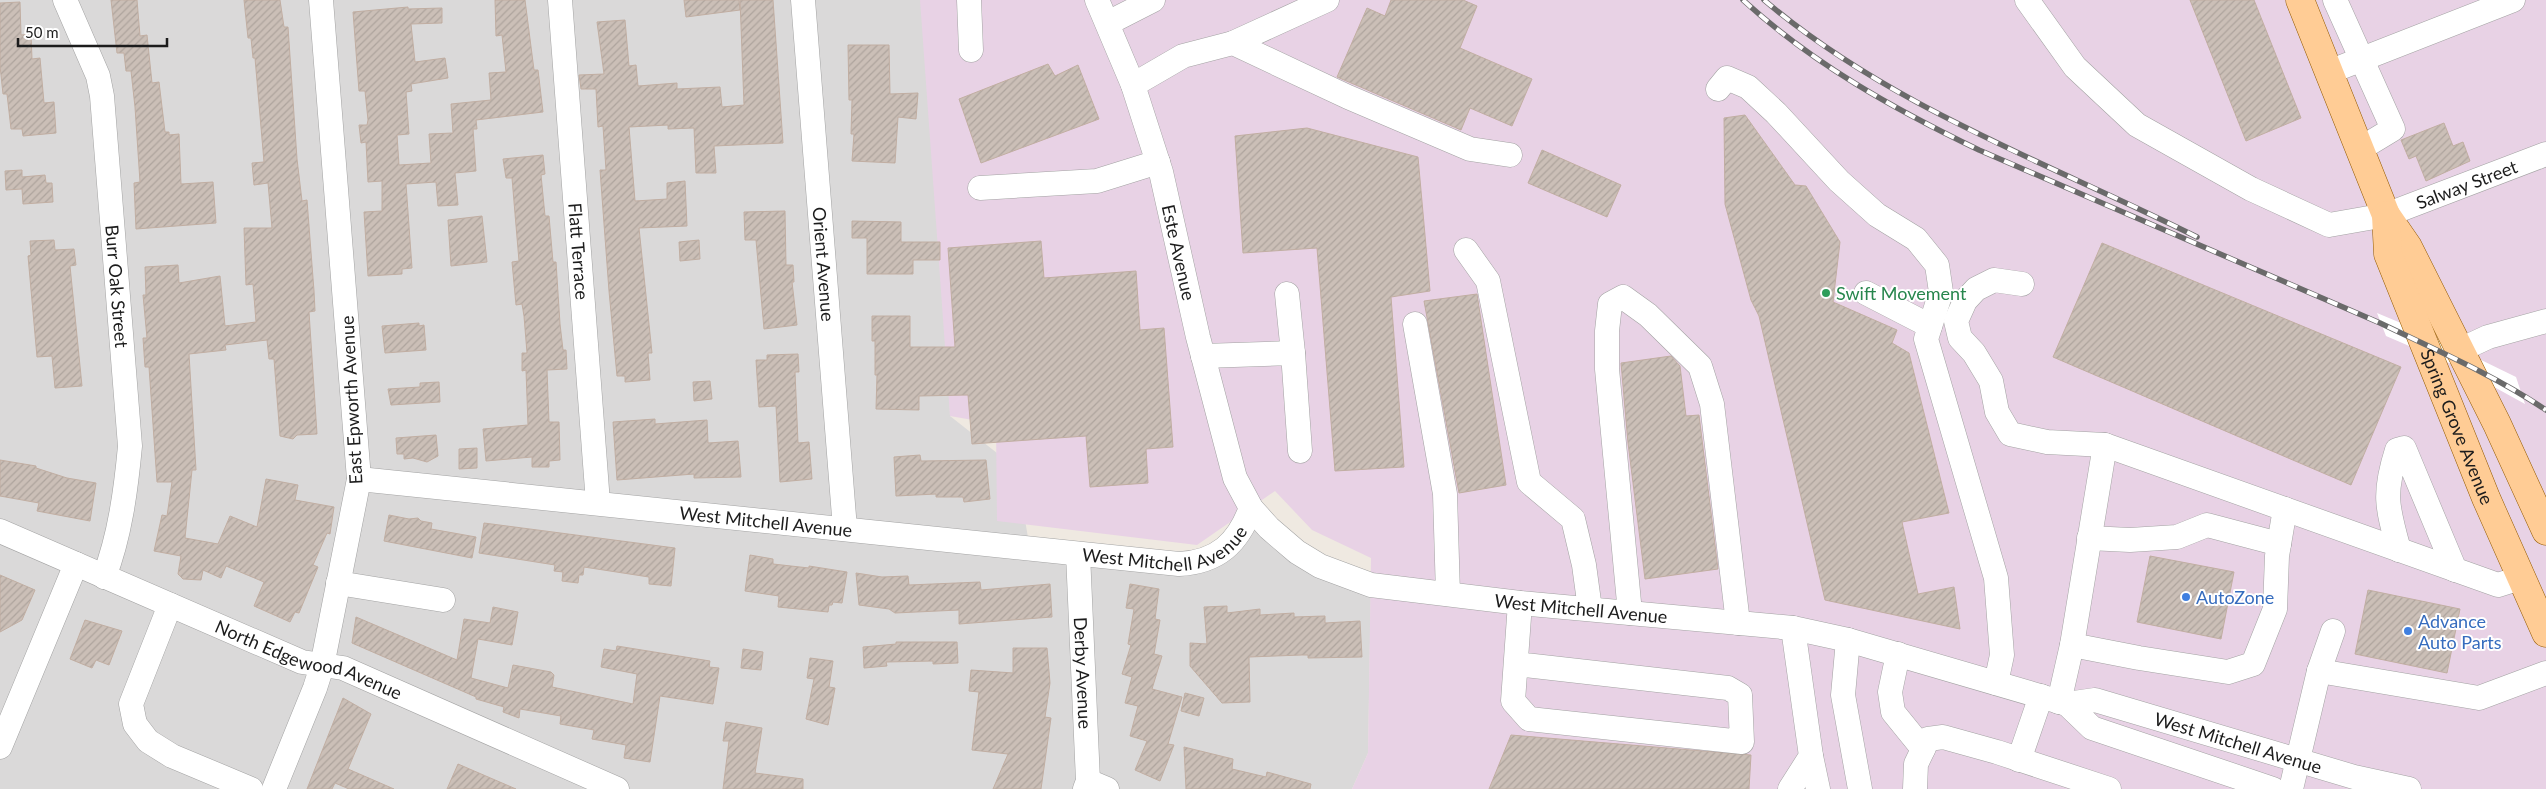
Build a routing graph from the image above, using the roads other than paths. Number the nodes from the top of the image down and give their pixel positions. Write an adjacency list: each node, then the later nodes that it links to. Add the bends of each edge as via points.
1 (65, 0): 51 (street, Burr Oak Street, via 98,76 102,96 130,446 112,556)
2 (321, 0): 38 (street, East Epworth Avenue)
3 (560, 0): 39 (street, Flatt Terrace)
4 (803, 0): 42 (street, Orient Avenue)
5 (1097, 0): 13 (street, Este Avenue)
6 (1153, 0): 13 (street)
7 (1327, 0): 14 (street)
8 (2027, 0): 25 (street, Salway Street, via 2075,67 2137,125 2251,189 2329,225)
9 (2300, 0): 17 (main road, Spring Grove Avenue)
10 (2335, 0): 16 (street)
11 (2513, 0): 16 (street)
12 (973, 1): 15 (street)
13 (1108, 23): 18 (street, Este Avenue)
14 (1233, 43): 18 (street, via 1183,56); 22 (street, via 1470,149)
15 (971, 50)
16 (2362, 60): 17 (street); 20 (street, via 2393,129)
17 (2329, 72): 20 (main road, Spring Grove Avenue)
18 (1133, 85): 23 (street, Este Avenue)
19 (1718, 89): 32 (street, via 1727,78 1748,87 1839,181 1877,215 1916,239 1937,265 1941,292)
20 (2360, 149): 25 (main road, Spring Grove Avenue)
21 (2546, 154): 25 (street, Salway Street)
22 (1510, 155)
23 (1158, 162): 24 (street, via 1097,181); 35 (street, Este Avenue)
24 (980, 188)
25 (2386, 215): 33 (main road, Spring Grove Avenue, via 2408,247); 52 (main road, Spring Grove Avenue, via 2388,254)
26 (1466, 250): 58 (street, via 1488,281 1529,482 1573,519)
27 (2022, 284): 36 (street, via 1994,280 1976,289 1964,301 1956,321 1960,338 1991,381 1997,412 2010,434 2047,442)
28 (1866, 293): 32 (street)
29 (1287, 294): 34 (street)
30 (2546, 321): 33 (street, via 2488,337)
31 (1415, 324): 54 (street, via 1445,494)
32 (1930, 326): 71 (street, via 1926,339 1996,578 2002,655)
33 (2460, 350): 44 (main road, Spring Grove Avenue)
34 (1293, 353): 35 (street); 37 (street)
35 (1203, 356): 40 (street, Este Avenue, via 1235,478)
36 (2105, 445): 41 (street); 45 (street)
37 (1300, 451)
38 (359, 479): 39 (street, West Mitchell Avenue); 53 (street, East Epworth Avenue)
39 (598, 503): 42 (street, West Mitchell Avenue)
40 (1251, 508): 48 (street, West Mitchell Avenue, via 1244,527 1232,542 1208,559 1180,564); 54 (street, West Mitchell Avenue, via 1297,552 1345,577 1371,585)
41 (2285, 509): 46 (street); 47 (street)
42 (845, 529): 48 (street, West Mitchell Avenue)
43 (0, 531): 49 (street, North Edgewood Avenue)
44 (2546, 532)
45 (2089, 538): 46 (street, via 2177,537 2207,526); 65 (street)
46 (2280, 544): 65 (street, via 2275,609 2253,664 2228,672)
47 (2399, 550): 50 (street); 50 (street, via 2388,509 2388,478 2397,450 2404,448)
48 (1078, 554): 78 (street, Derby Avenue)
49 (76, 564): 51 (street, North Edgewood Avenue); 73 (street)
50 (2455, 570): 52 (street, via 2498,585)
51 (104, 576): 57 (street, North Edgewood Avenue)
52 (2520, 578): 63 (main road, Spring Grove Avenue)
53 (338, 583): 55 (street); 68 (street, East Epworth Avenue)
54 (1448, 594): 56 (street, West Mitchell Avenue)
55 (443, 600)
56 (1520, 603): 58 (street, West Mitchell Avenue); 67 (street)
57 (170, 605): 68 (street, North Edgewood Avenue, via 302,662); 79 (street, via 131,704 135,724 148,741 172,756)
58 (1590, 609): 59 (street, West Mitchell Avenue)
59 (1630, 613): 60 (street, West Mitchell Avenue); 60 (street, via 1607,369 1610,304 1623,297 1648,315 1700,366 1712,404)
60 (1738, 623): 61 (street, West Mitchell Avenue)
61 (1793, 628): 64 (street, West Mitchell Avenue); 75 (street)
62 (2334, 631): 69 (street)
63 (2546, 633)
64 (1848, 640): 66 (street, West Mitchell Avenue); 84 (street, via 1843,695)
65 (2072, 645): 72 (street)
66 (1898, 654): 71 (street, West Mitchell Avenue); 74 (street, via 1890,692 1893,712)
67 (1516, 664): 67 (street, via 1513,702 1529,719 1742,742 1740,694 1728,688)
68 (322, 666): 80 (street, East Epworth Avenue); 81 (street, North Edgewood Avenue, via 343,668)
69 (2319, 671): 70 (street, via 2479,698); 76 (street)
70 (2546, 673)
71 (1996, 683): 72 (street, West Mitchell Avenue)
72 (2056, 701): 76 (street, West Mitchell Avenue, via 2095,700); 77 (street); 87 (street, West Mitchell Avenue, via 2092,728)
73 (0, 747)
74 (1923, 749): 77 (street, via 1928,739 1943,737); 85 (street, via 1916,764)
75 (1811, 756): 82 (street); 83 (street)
76 (2297, 759): 88 (street); 89 (street, West Mitchell Avenue, via 2354,777)
77 (2019, 760): 86 (street)
78 (1093, 786)
79 (251, 789)
80 (274, 789)
81 (617, 789)
82 (1790, 789)
83 (1818, 789)
84 (1860, 789)
85 (1915, 789)
86 (2109, 789)
87 (2272, 789)
88 (2291, 789)
89 (2409, 789)

